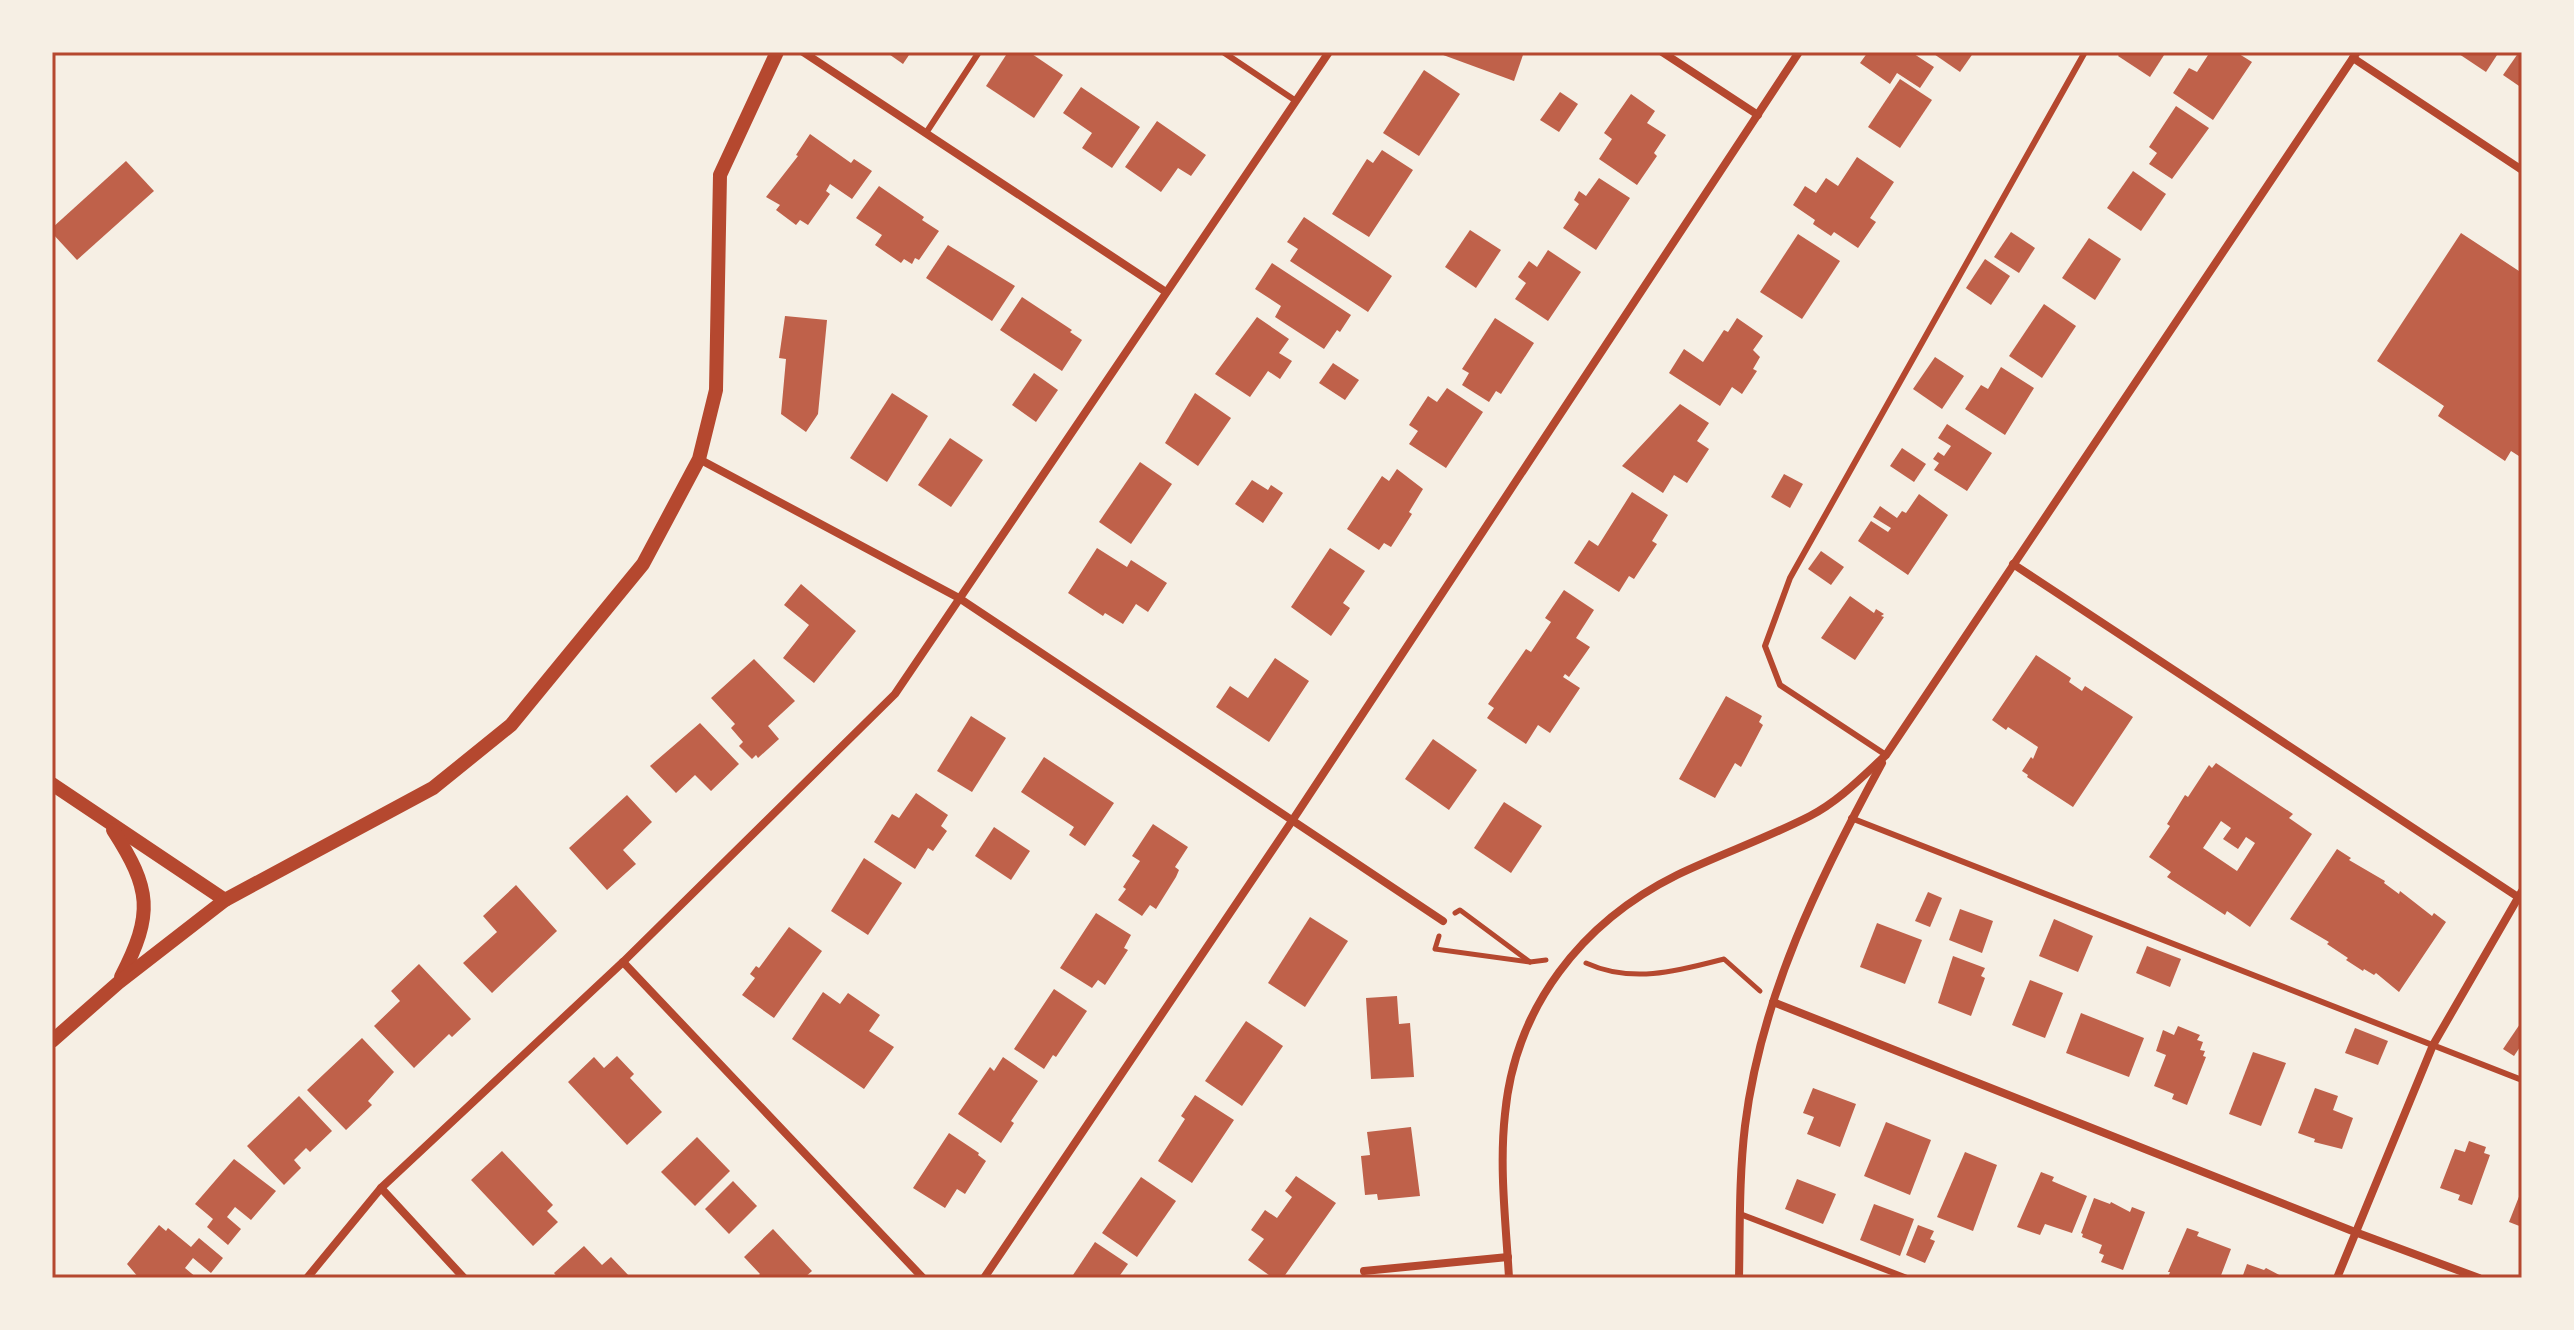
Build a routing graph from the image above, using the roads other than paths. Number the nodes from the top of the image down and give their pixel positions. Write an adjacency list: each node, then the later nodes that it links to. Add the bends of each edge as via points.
1 (777, 52): 15 (street, via 720,175 716,390)
2 (803, 52): 12 (street)
3 (979, 52): 12 (lane)
4 (1223, 52): 10 (lane)
5 (1329, 52): 10 (street)
6 (1662, 52): 11 (street)
7 (1799, 52): 11 (street)
8 (2085, 52): 18 (lane, via 1790,578 1765,646 1780,685)
9 (2355, 55): 13 (street); 16 (street)
10 (1296, 101): 14 (street)
11 (1758, 115): 21 (street)
12 (926, 133): 14 (street)
13 (2522, 170)
14 (1166, 292): 17 (street)
15 (699, 459): 17 (street); 24 (street, via 643,564 511,725 433,788)
16 (2013, 564): 18 (street); 23 (street)
17 (959, 598): 21 (street); 26 (street, via 895,694)
18 (1886, 755): 20 (street); 35 (street, via 1839,798 1811,815 1648,891 1611,916 1569,956 1542,995 1511,1070 1504,1115)
19 (52, 784): 22 (street)
20 (1851, 818): 28 (street, via 1798,931); 30 (lane)
21 (1292, 821): 25 (street); 40 (street)
22 (108, 823): 24 (street); 27 (street, via 135,864 145,909 135,949)
23 (2520, 894): 30 (street)
24 (225, 900): 27 (street)
25 (1443, 921)
26 (623, 962): 32 (street); 39 (street)
27 (118, 983): 29 (street)
28 (1773, 1002): 33 (street, via 1747,1115); 34 (street)
29 (52, 1041)
30 (2433, 1045): 31 (lane); 34 (street)
31 (2522, 1080)
32 (381, 1188): 37 (street); 38 (street)
33 (1740, 1214): 42 (street); 43 (lane)
34 (2355, 1232): 44 (street); 45 (street)
35 (1508, 1257): 36 (street); 41 (street)
36 (1364, 1271)
37 (307, 1278)
38 (464, 1278)
39 (923, 1278)
40 (984, 1278)
41 (1509, 1278)
42 (1739, 1278)
43 (1907, 1278)
44 (2337, 1278)
45 (2479, 1278)

